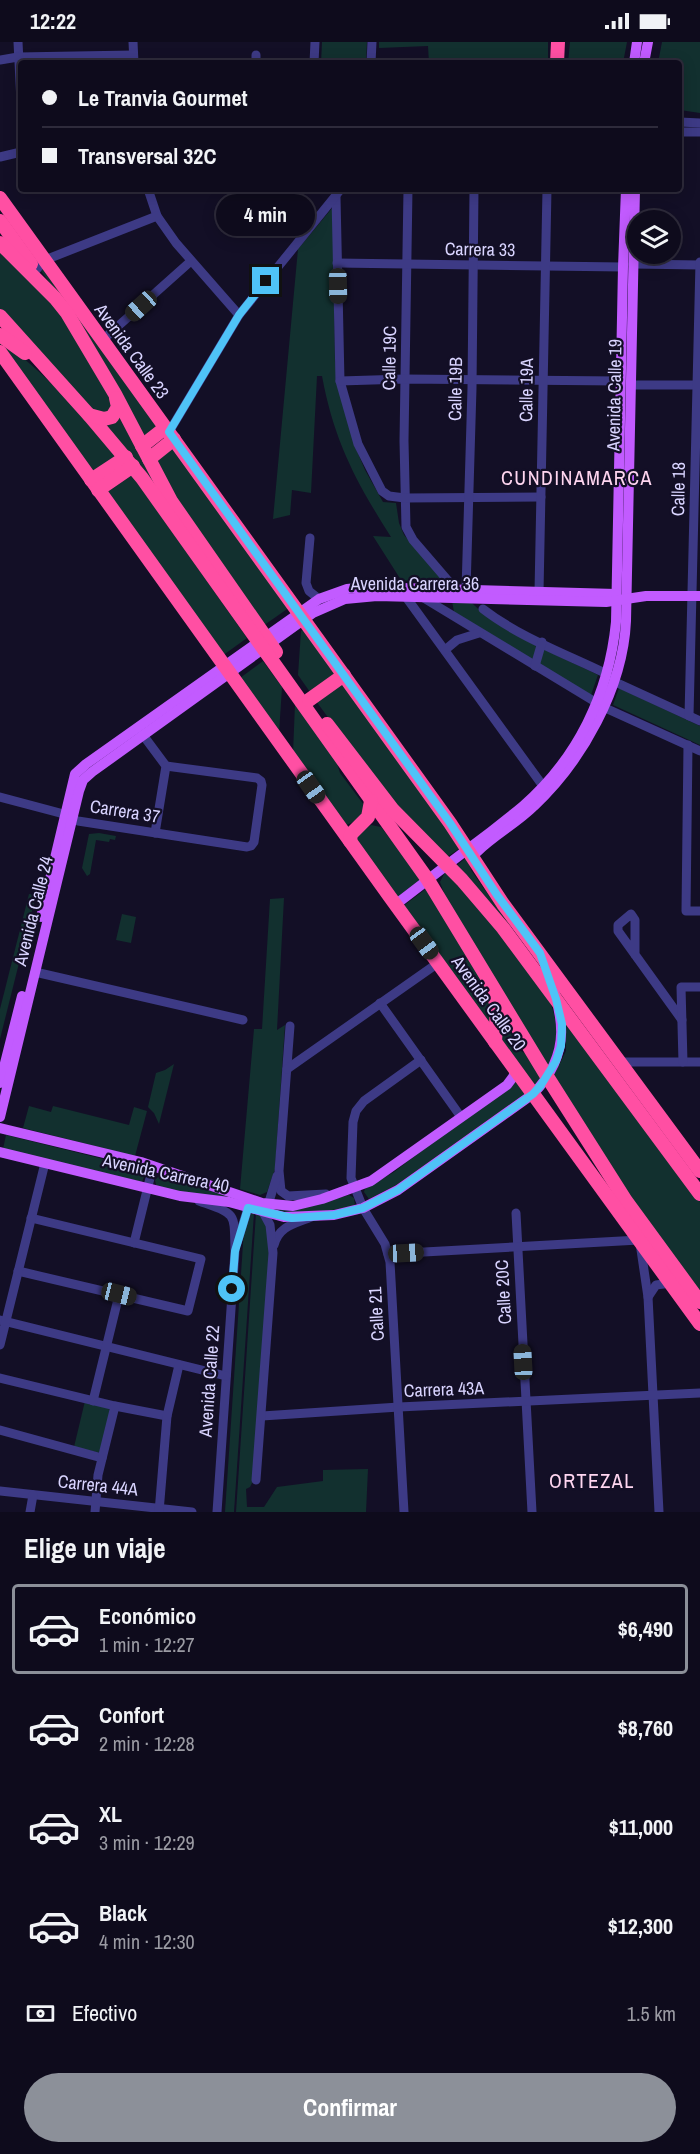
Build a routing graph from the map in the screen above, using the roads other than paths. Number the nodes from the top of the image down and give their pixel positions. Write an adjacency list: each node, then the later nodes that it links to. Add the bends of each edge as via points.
1 (18, 42): 9 (street)
2 (133, 42): 10 (street)
3 (315, 42): 13 (street)
4 (372, 42): 14 (street)
5 (558, 42): 15 (highway)
6 (566, 42): 16 (highway)
7 (637, 42): 17 (main road)
8 (648, 42): 18 (main road)
9 (18, 57): 10 (street); 11 (street); 12 (street)
10 (134, 59)
11 (0, 60)
12 (18, 60)
13 (314, 60)
14 (370, 60)
15 (558, 60)
16 (559, 60)
17 (634, 60)
18 (645, 60)
19 (682, 122): 20 (street)
20 (700, 123)
21 (682, 132): 22 (street)
22 (700, 132)
23 (18, 153): 24 (street)
24 (0, 158)
25 (149, 192): 33 (street)
26 (408, 192): 38 (street, Calle 19C)
27 (474, 192): 41 (street, Calle 19B)
28 (547, 192): 42 (street, Calle 19A)
29 (626, 192): 43 (main road, Avenida Calle 19)
30 (635, 192): 43 (main road, Avenida Calle 19)
31 (339, 193): 37 (street); 45 (street)
32 (0, 198): 40 (highway, Avenida Calle 23)
33 (157, 216): 36 (street); 40 (street)
34 (0, 221): 40 (highway)
35 (0, 243): 44 (highway, Avenida Calle 23)
36 (191, 261): 45 (street); 48 (street)
37 (337, 263): 38 (street, Carrera 33); 53 (street)
38 (406, 264): 41 (street, Carrera 33); 51 (street, Calle 19C)
39 (700, 264): 43 (street, Carrera 33); 56 (street, Calle 18)
40 (40, 265): 44 (highway); 59 (highway, Avenida Calle 23)
41 (472, 265): 42 (street, Carrera 33); 52 (street, Calle 19B)
42 (545, 266): 43 (street, Carrera 33); 54 (street, Calle 19A)
43 (628, 266): 55 (main road, Avenida Calle 19)
44 (55, 298): 57 (highway, Avenida Calle 23)
45 (239, 315): 59 (street)
46 (0, 316): 50 (highway)
47 (0, 335): 50 (highway)
48 (107, 336)
49 (0, 352): 63 (highway)
50 (45, 368): 58 (highway)
51 (405, 379): 52 (street); 53 (street); 67 (street, Calle 19C)
52 (472, 380): 54 (street); 64 (street, Calle 19B)
53 (340, 381): 67 (street, via 358,444 382,491)
54 (543, 381): 55 (street); 65 (street, Calle 19A)
55 (626, 383): 56 (street); 74 (main road, Avenida Calle 19)
56 (698, 386): 66 (street, Calle 18)
57 (116, 394): 58 (highway, via 118,407 112,417); 60 (highway, Avenida Calle 23)
58 (89, 415): 62 (highway)
59 (169, 433): 60 (highway); 61 (highway); 78 (highway, Avenida Calle 23)
60 (142, 446): 61 (highway, Avenida Calle 23)
61 (149, 459): 81 (highway, Avenida Calle 23, via 178,513)
62 (129, 462): 63 (highway); 81 (highway)
63 (95, 485): 84 (highway)
64 (469, 497): 65 (street); 67 (street); 70 (street, Calle 19B)
65 (541, 497): 69 (street, Calle 19A)
66 (697, 497): 71 (street, Calle 18)
67 (405, 498): 70 (street, Calle 19C, via 406,527 413,540)
68 (310, 538): 75 (street, via 306,583)
69 (539, 592): 70 (main road, Avenida Carrera 36); 74 (main road, Avenida Carrera 36)
70 (457, 594): 73 (main road, Avenida Carrera 36); 74 (main road, Avenida Carrera 36); 75 (main road, Avenida Carrera 36, via 356,588); 77 (street, Calle 19B)
71 (696, 596): 74 (main road, Avenida Carrera 36); 89 (street, Calle 18)
72 (406, 597): 73 (main road, Avenida Carrera 36); 78 (main road, Avenida Carrera 36, via 345,599); 82 (street)
73 (422, 597): 77 (street)
74 (619, 598): 86 (main road, Avenida Calle 19)
75 (319, 599): 78 (main road, Avenida Carrera 36)
76 (483, 609): 80 (street)
77 (450, 615): 79 (street)
78 (301, 617): 81 (main road, Avenida Carrera 36); 85 (highway)
79 (479, 633): 82 (street, via 457,640); 83 (street)
80 (542, 642): 83 (street); 86 (street)
81 (264, 643): 84 (main road, Avenida Carrera 36); 87 (highway); 97 (highway, Avenida Calle 20)
82 (445, 650): 95 (street)
83 (535, 666): 88 (street)
84 (227, 669): 91 (main road, Avenida Carrera 36); 100 (highway, Avenida Calle 20)
85 (344, 675): 87 (highway); 101 (highway)
86 (610, 677): 88 (main road, Avenida Calle 19); 89 (street)
87 (309, 700): 102 (highway, via 388,804)
88 (600, 705): 92 (street); 95 (main road, via 570,753); 101 (main road, via 583,747 564,775 536,805)
89 (689, 716): 90 (street)
90 (700, 721)
91 (140, 732): 94 (street); 98 (main road, Avenida Carrera 36, via 86,776)
92 (688, 745): 93 (street); 105 (street, via 686,911)
93 (700, 751)
94 (166, 766): 99 (street); 99 (street, Carrera 37, via 261,781 254,842 247,847)
95 (543, 786): 101 (main road)
96 (0, 797): 98 (street, Carrera 37)
97 (372, 801): 100 (highway, via 366,819 352,832); 103 (highway, Avenida Calle 20)
98 (68, 816): 99 (street, Carrera 37); 110 (main road, Avenida Calle 24); 128 (main road, Avenida Calle 24)
99 (155, 833)
100 (350, 841): 104 (highway, Avenida Calle 20)
101 (470, 853): 102 (main road); 107 (highway)
102 (447, 865): 103 (main road); 106 (highway)
103 (428, 880): 104 (main road); 111 (highway, Avenida Calle 20)
104 (395, 904): 109 (highway, Avenida Calle 20)
105 (700, 911)
106 (503, 928): 107 (highway); 113 (highway)
107 (540, 953): 113 (main road, Avenida Carrera 40); 115 (highway)
108 (635, 955): 117 (street)
109 (438, 963): 114 (street); 120 (highway, Avenida Calle 20)
110 (35, 972): 116 (street); 130 (main road, Avenida Calle 24)
111 (492, 985): 120 (highway, via 497,1008); 127 (highway, Avenida Calle 20)
112 (700, 987): 117 (street, via 681,987)
113 (556, 999): 119 (highway); 127 (main road, Avenida Carrera 40, via 562,1038)
114 (380, 1003): 121 (street); 125 (street)
115 (589, 1018): 119 (highway); 122 (highway)
116 (243, 1020)
117 (682, 1020): 123 (street)
118 (290, 1026): 125 (street)
119 (584, 1037): 140 (highway)
120 (495, 1042): 126 (highway, Avenida Calle 20)
121 (421, 1060): 131 (street); 142 (street, Calle 21, via 356,1111)
122 (622, 1062): 123 (street); 139 (highway)
123 (683, 1062): 124 (street)
124 (700, 1062)
125 (287, 1069): 138 (street)
126 (516, 1070): 129 (highway, Avenida Calle 20); 131 (main road, Avenida Carrera 40, via 509,1083)
127 (548, 1078): 129 (main road, Avenida Carrera 40); 132 (highway, Avenida Calle 20)
128 (0, 1083)
129 (533, 1094): 134 (highway, Avenida Calle 20); 147 (main road, Avenida Carrera 40, via 404,1187)
130 (0, 1117)
131 (461, 1117): 142 (main road, Avenida Carrera 40, via 395,1166)
132 (579, 1126): 134 (highway); 151 (highway, Avenida Calle 20)
133 (0, 1128): 137 (main road, Avenida Carrera 40)
134 (565, 1137): 151 (highway, Avenida Calle 20)
135 (0, 1152): 136 (main road, Avenida Carrera 40)
136 (45, 1163): 141 (main road, Avenida Carrera 40); 150 (street)
137 (153, 1166): 141 (street); 146 (main road, Avenida Carrera 40)
138 (279, 1171): 142 (street, via 281,1191 288,1196); 146 (street)
139 (700, 1171): 140 (street)
140 (684, 1173): 143 (highway)
141 (147, 1188): 144 (main road, Avenida Carrera 40); 152 (street)
142 (352, 1190): 146 (main road, Avenida Carrera 40, via 304,1204); 147 (street, Calle 21)
143 (700, 1194)
144 (189, 1198): 145 (main road, Avenida Carrera 40); 154 (street, Avenida Calle 22, via 231,1215)
145 (248, 1208): 146 (main road, Avenida Carrera 40); 154 (street, Avenida Calle 22)
146 (266, 1208): 149 (main road, Avenida Carrera 40, via 292,1218); 155 (street)
147 (363, 1208): 149 (main road, Avenida Carrera 40); 156 (street, Calle 21)
148 (516, 1213): 153 (street, Calle 20C)
149 (314, 1216): 155 (street, via 280,1230)
150 (31, 1218): 152 (street); 157 (street)
151 (644, 1237): 153 (street); 158 (highway, Avenida Calle 20); 160 (street); 161 (highway, Avenida Calle 20)
152 (134, 1243): 159 (street, via 201,1259 188,1311)
153 (517, 1246): 156 (street); 172 (street, Calle 20C)
154 (235, 1251): 167 (street, Avenida Calle 22)
155 (273, 1253): 176 (street)
156 (388, 1254): 174 (street, Calle 21)
157 (18, 1271): 159 (street); 162 (street)
158 (671, 1283): 160 (street, via 656,1285); 163 (highway, Avenida Calle 20)
159 (119, 1294): 165 (street)
160 (648, 1297): 170 (street)
161 (700, 1302)
162 (3, 1321): 164 (street); 165 (street)
163 (700, 1324)
164 (0, 1345)
165 (106, 1347): 166 (street); 171 (street)
166 (179, 1365): 167 (street); 175 (street)
167 (226, 1376): 187 (street, Avenida Calle 22)
168 (0, 1378): 171 (street)
169 (700, 1393): 170 (street, Carrera 43A)
170 (654, 1396): 172 (street, Carrera 43A); 190 (street)
171 (93, 1401): 173 (street)
172 (525, 1402): 174 (street, Carrera 43A); 189 (street, Calle 20C)
173 (115, 1406): 175 (street); 178 (street)
174 (399, 1407): 176 (street, Carrera 43A); 188 (street, Calle 21)
175 (167, 1416): 183 (street)
176 (262, 1416): 179 (street)
177 (0, 1430): 178 (street)
178 (102, 1458): 182 (street)
179 (256, 1480)
180 (0, 1491): 181 (street, Carrera 44A)
181 (33, 1495): 182 (street, Carrera 44A); 184 (street)
182 (98, 1502): 183 (street, Carrera 44A); 185 (street)
183 (159, 1510): 186 (street, Carrera 44A)
184 (30, 1512)
185 (95, 1512)
186 (192, 1512)
187 (217, 1512)
188 (404, 1512)
189 (532, 1512)
190 (659, 1512)

